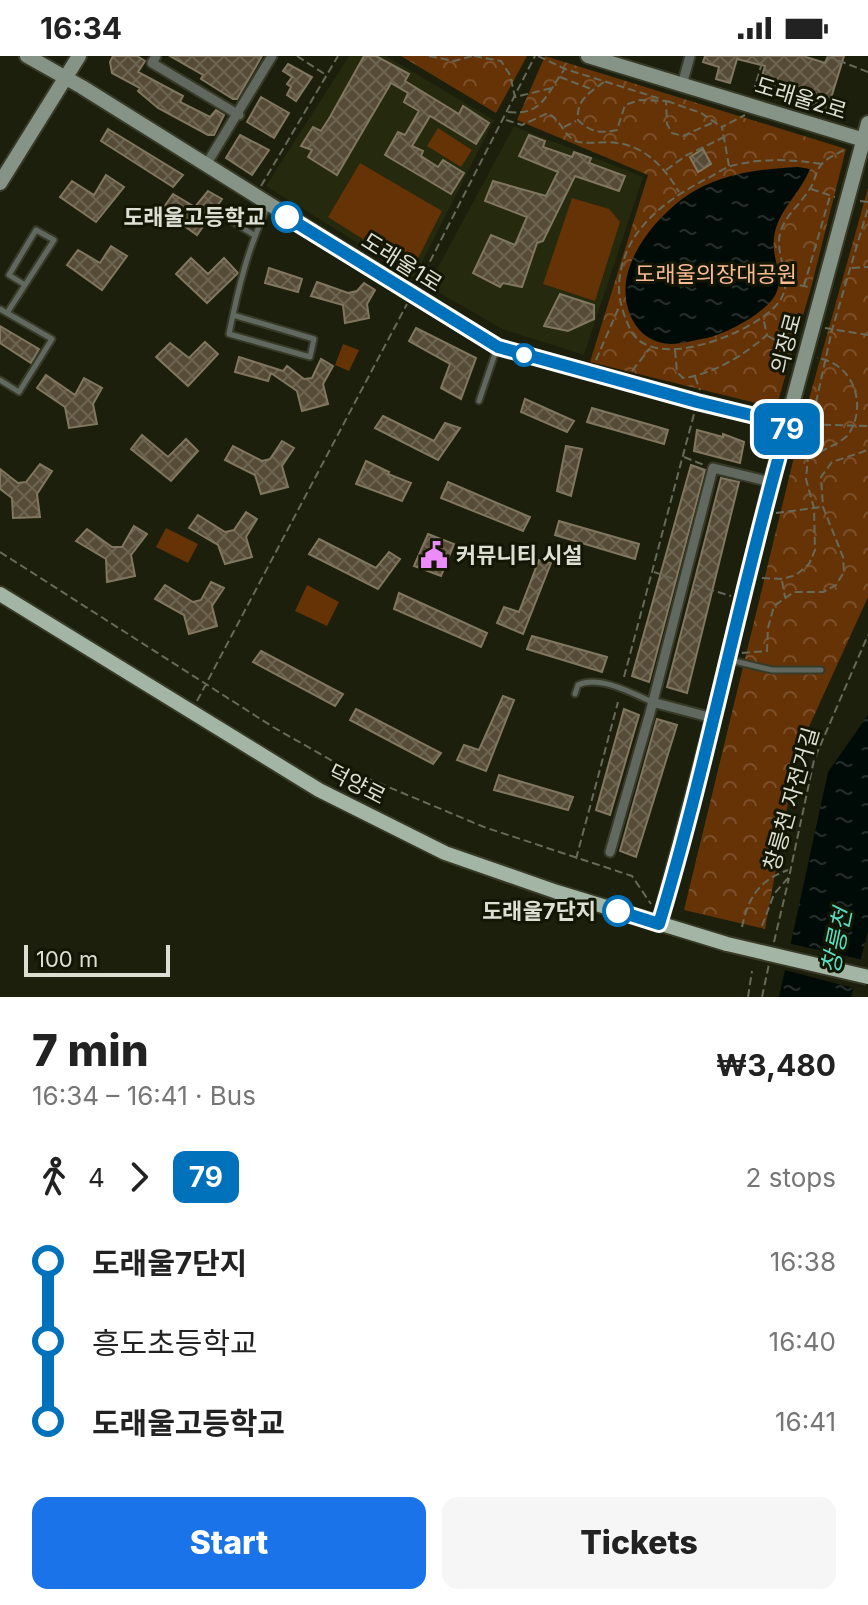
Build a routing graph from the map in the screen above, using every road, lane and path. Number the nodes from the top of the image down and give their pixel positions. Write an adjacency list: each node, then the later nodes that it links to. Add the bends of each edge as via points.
1 (27, 56): 18 (street, 도래울1로)
2 (79, 56): 18 (street)
3 (156, 56): 31 (street, via 152,63)
4 (272, 56): 31 (street)
5 (297, 56): 16 (path)
6 (338, 56): 16 (path)
7 (429, 56): 8 (path, via 454,61)
8 (473, 56): 24 (path, via 501,61)
9 (537, 56): 14 (path); 24 (path)
10 (588, 56): 22 (street, 도래울2로)
11 (690, 56): 22 (street)
12 (764, 56): 23 (path)
13 (827, 56): 15 (path)
14 (565, 69): 17 (path); 19 (path)
15 (868, 72)
16 (326, 75): 45 (path)
17 (559, 77): 20 (path); 21 (path)
18 (65, 79): 41 (street, 도래울1로); 44 (street)
19 (604, 82): 21 (path); 25 (path)
20 (552, 88): 24 (path); 28 (path, via 540,107)
21 (594, 89): 33 (path, via 583,97)
22 (680, 91): 27 (path); 39 (street, 도래울2로)
23 (752, 96)
24 (515, 97): 28 (path)
25 (666, 101): 27 (path); 33 (path, via 625,105 617,130 602,133); 34 (path, via 672,133 683,136)
26 (700, 103): 29 (path)
27 (677, 104): 29 (path)
28 (508, 112): 32 (path)
29 (701, 113): 34 (path)
30 (746, 114): 36 (path)
31 (239, 115): 41 (street)
32 (504, 119): 37 (path, via 522,125 548,113); 65 (path)
33 (578, 120): 37 (path)
34 (714, 122): 36 (path)
35 (868, 123): 39 (street, 의장로)
36 (722, 127): 38 (path)
37 (563, 128): 43 (path, via 578,142 621,143)
38 (724, 137): 42 (path); 43 (path)
39 (857, 143): 40 (path); 92 (street, 의장로)
40 (821, 164): 42 (path, via 796,159); 46 (path)
41 (206, 165): 52 (street, 도래울1로)
42 (729, 166): 47 (path)
43 (666, 170): 47 (path)
44 (0, 183)
45 (260, 187)
46 (810, 189): 48 (path); 62 (path, via 786,219 779,241)
47 (680, 193): 68 (path, via 655,212 632,241 621,272)
48 (830, 196): 49 (path); 55 (path)
49 (838, 198)
50 (859, 201): 51 (path)
51 (868, 202)
52 (269, 206): 58 (lane); 77 (street, 도래울1로)
53 (868, 208): 59 (path)
54 (225, 217): 58 (lane)
55 (822, 224): 56 (path); 64 (path)
56 (827, 226)
57 (854, 234): 59 (path)
58 (254, 235): 71 (lane)
59 (860, 236): 61 (path)
60 (868, 267): 61 (path)
61 (850, 268): 74 (path)
62 (787, 283): 64 (path); 72 (path, via 782,299)
63 (25, 285): 63 (lane, via 54,240 36,230 9,275); 70 (lane)
64 (804, 286): 66 (path)
65 (416, 287)
66 (815, 289)
67 (408, 303): 117 (path)
68 (619, 306): 78 (path, via 633,335); 83 (path)
69 (0, 309): 70 (lane)
70 (7, 313): 87 (lane, via 52,339 19,392)
71 (233, 315): 71 (lane, via 229,334 310,357 314,339)
72 (763, 316): 75 (path); 79 (path, via 723,339)
73 (823, 328): 74 (path)
74 (832, 330): 76 (path); 82 (path)
75 (767, 335): 80 (path); 85 (path, via 743,355)
76 (868, 335)
77 (498, 347): 90 (lane); 92 (street, 도래울1로)
78 (651, 347): 79 (path); 84 (path)
79 (675, 349): 86 (path, via 677,372)
80 (797, 353)
81 (815, 358): 82 (path)
82 (826, 360): 93 (path); 95 (path, via 856,386 861,400)
83 (593, 366)
84 (629, 375)
85 (694, 376): 86 (path); 89 (path)
86 (683, 378): 88 (path)
87 (0, 380)
88 (681, 384)
89 (699, 392)
90 (479, 401)
91 (694, 413): 97 (path)
92 (793, 424): 93 (path); 100 (street, 의장로)
93 (811, 425): 95 (path); 98 (path)
94 (868, 426): 95 (path)
95 (854, 427): 98 (path)
96 (868, 446): 101 (path, via 832,462 821,477)
97 (683, 456): 99 (path); 105 (path)
98 (809, 460): 102 (path, via 806,479)
99 (713, 468): 100 (street); 121 (street)
100 (771, 482): 114 (street, 의장로)
101 (823, 507): 102 (path); 112 (path, via 844,572 823,592)
102 (814, 508): 103 (path); 108 (path, via 815,550 809,564)
103 (775, 513)
104 (0, 552): 117 (path)
105 (652, 572): 107 (path); 116 (path)
106 (760, 577): 108 (path)
107 (675, 579)
108 (782, 579): 112 (path)
109 (691, 584): 111 (path)
110 (0, 594): 128 (main road, 덕양로, via 319,790 445,853)
111 (732, 596)
112 (785, 597): 114 (path, via 770,617 767,651)
113 (868, 635): 125 (path, 창릉천 자전거길, via 814,760)
114 (735, 656): 115 (lane, via 772,670); 122 (street, 의장로)
115 (821, 670)
116 (624, 677)
117 (206, 683): 119 (path); 124 (path, via 350,771)
118 (575, 694): 121 (lane, via 586,681)
119 (197, 701)
120 (618, 702): 124 (path)
121 (652, 702): 122 (street); 123 (street)
122 (713, 718): 128 (street, 의장로)
123 (610, 852)
124 (576, 859): 127 (path, via 632,876)
125 (790, 870): 126 (path, 창릉천 자전거길); 130 (path, via 760,885)
126 (789, 877): 129 (path, 창릉천 자전거길, via 774,894); 131 (path)
127 (651, 904)
128 (659, 924): 134 (main road, 덕양로, bridge)
129 (762, 926)
130 (742, 927)
131 (774, 941)
132 (772, 954): 136 (path)
133 (752, 971): 135 (path)
134 (868, 977)
135 (748, 997)
136 (762, 997)

